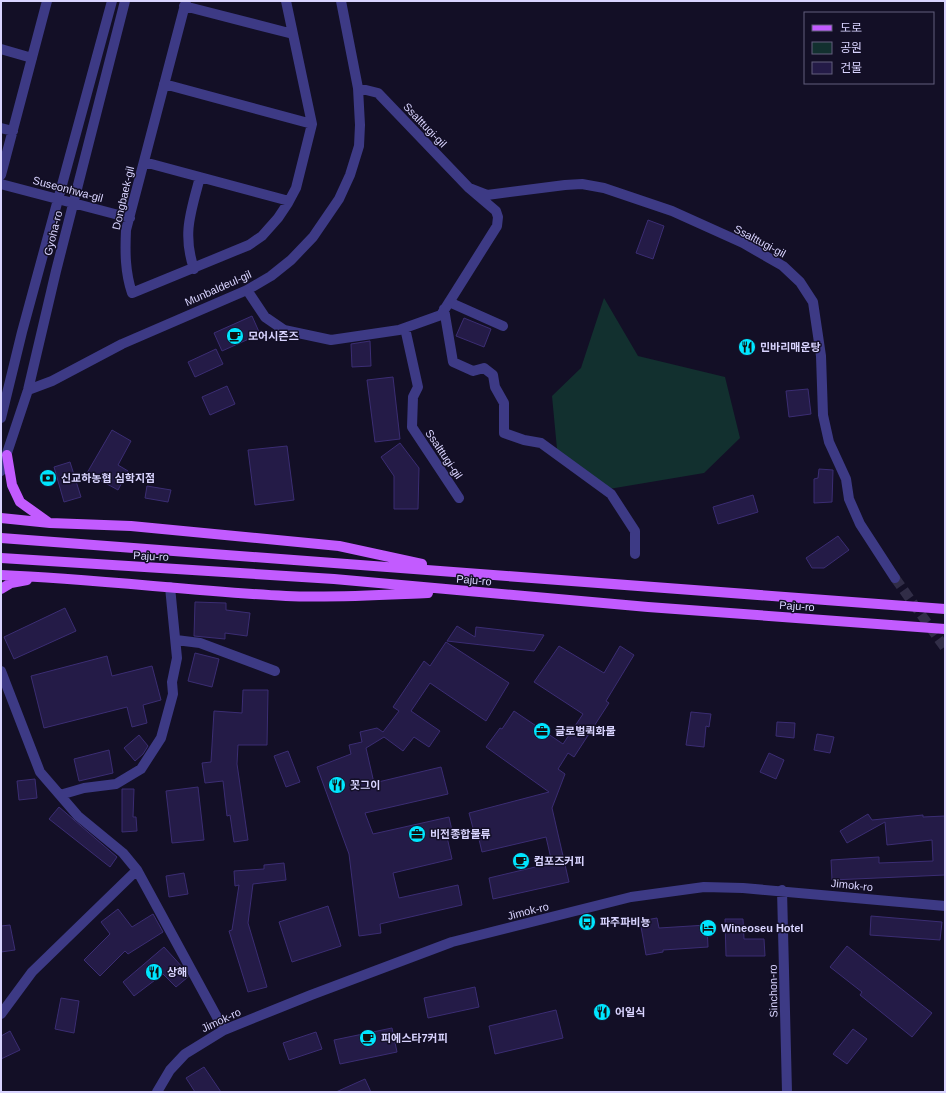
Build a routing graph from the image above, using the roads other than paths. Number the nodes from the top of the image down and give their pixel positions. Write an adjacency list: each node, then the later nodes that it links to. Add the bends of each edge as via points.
1 (47, 1): 9 (street)
2 (112, 1): 20 (street, Gyoha-ro)
3 (125, 1): 22 (street, Gyoha-ro)
4 (286, 1): 7 (street, Dongbaek-gil)
5 (341, 1): 11 (street, Munbaldeul-gil)
6 (185, 4): 7 (street, Dongbaek-gil); 10 (street, Dongbaek-gil)
7 (293, 34): 12 (street, Dongbaek-gil)
8 (1, 49): 9 (street)
9 (32, 58): 14 (street)
10 (164, 84): 12 (street); 15 (street, Dongbaek-gil)
11 (358, 88): 19 (street, Ssalttugi-gil, via 378,93); 25 (street, Munbaldeul-gil, via 359,146 339,199 313,237 291,260)
12 (312, 124): 21 (street, Dongbaek-gil, via 296,188)
13 (1, 128): 14 (street)
14 (13, 131): 16 (street)
15 (144, 162): 17 (street, Dongbaek-gil); 23 (street, Dongbaek-gil)
16 (1, 175)
17 (200, 177): 21 (street, Dongbaek-gil); 24 (street, via 188,224 187,240)
18 (1, 184): 20 (street, Suseonhwa-gil)
19 (469, 188): 26 (street, Ssalttugi-gil, via 496,211 497,226); 42 (street, Ssalttugi-gil, via 487,195 565,185 582,184 604,188 672,211 743,243 783,266 800,282 813,302 821,356 823,415 829,442 846,478 849,499 860,524)
20 (58, 198): 22 (street, Suseonhwa-gil); 30 (street, Gyoha-ro)
21 (289, 201): 24 (street, Dongbaek-gil, via 262,236 249,245)
22 (73, 202): 23 (street, Suseonhwa-gil); 29 (street, Gyoha-ro)
23 (130, 218): 24 (street, Dongbaek-gil, via 126,230 125,259 132,293)
24 (194, 268)
25 (247, 290): 28 (street, Ssalttugi-gil, via 265,317 284,330 332,340); 29 (street, Munbaldeul-gil, via 122,344 52,381)
26 (447, 305): 27 (street); 28 (street, Ssalttugi-gil, via 441,315); 37 (street, via 453,362 473,371 484,368 493,375 495,387 504,403 504,433 541,443 611,494 635,531)
27 (503, 326)
28 (405, 328): 33 (street, Ssalttugi-gil, via 418,387 413,397 412,427)
29 (28, 390): 31 (street, Gyoha-ro)
30 (1, 418)
31 (7, 455): 32 (street, Gyoha-ro); 35 (main road, via 12,486 20,502)
32 (1, 471)
33 (459, 498)
34 (1, 518): 35 (main road)
35 (50, 523): 39 (main road, via 131,526 339,546)
36 (4, 538): 39 (main road, Paju-ro)
37 (635, 554)
38 (1, 558): 45 (main road, Paju-ro, via 334,579)
39 (457, 572): 46 (main road, Paju-ro)
40 (1, 575): 41 (main road)
41 (44, 576): 43 (main road); 44 (main road, via 11,583)
42 (895, 578)
43 (170, 586): 45 (main road, via 285,596); 48 (street)
44 (1, 589)
45 (468, 591): 47 (main road, Paju-ro)
46 (945, 608)
47 (945, 629)
48 (176, 640): 50 (street, via 200,643); 51 (street, via 173,694 161,738 141,769 116,784 84,788)
49 (1, 671): 51 (street, via 40,772)
50 (275, 671)
51 (60, 795): 52 (street, via 78,816 123,853)
52 (137, 870): 55 (street, via 32,972); 56 (street)
53 (782, 890): 54 (street, Jimok-ro); 56 (street, Jimok-ro, via 704,887 669,891 452,942); 58 (street, Sinchon-ro)
54 (945, 906)
55 (1, 1014)
56 (224, 1030): 57 (street, Jimok-ro, via 185,1054 170,1070)
57 (158, 1092)
58 (787, 1092)

